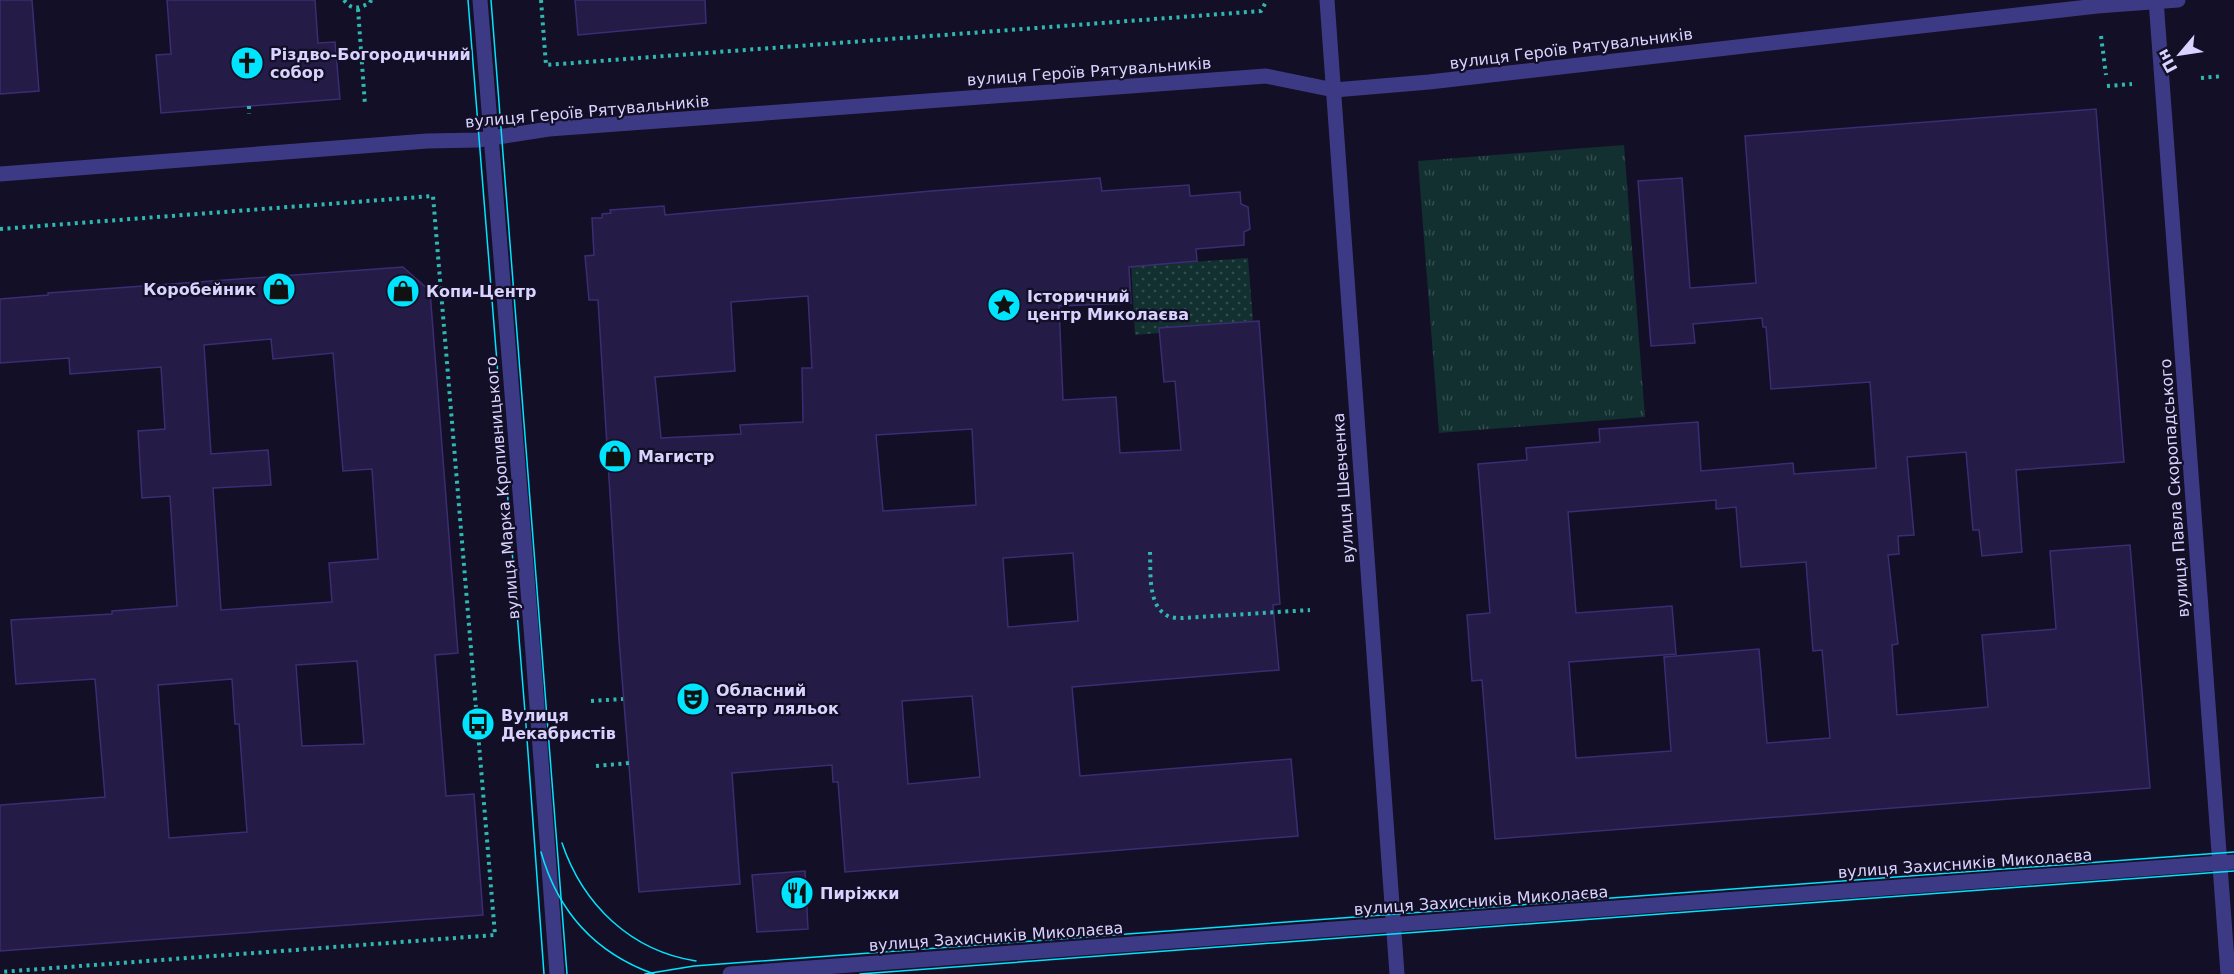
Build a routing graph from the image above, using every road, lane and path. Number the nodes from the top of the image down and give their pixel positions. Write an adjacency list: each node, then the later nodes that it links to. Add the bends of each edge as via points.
1 (344, 0): 9 (path)
2 (371, 0): 9 (path)
3 (480, 0): 20 (street, вулиця Марка Кропивницького)
4 (541, 0): 5 (path, via 546,65 1261,11)
5 (1267, 0)
6 (1327, 0): 16 (street, вулиця Шевченка)
7 (2178, 0): 8 (street, вулиця Героїв Рятувальників)
8 (2156, 1): 16 (street, вулиця Героїв Рятувальників); 29 (street, вулиця Павла Скоропадського)
9 (358, 9): 17 (path)
10 (2101, 36): 11 (path)
11 (2106, 75)
12 (2223, 76): 13 (path)
13 (2201, 78)
14 (2132, 84): 15 (path)
15 (2107, 86)
16 (1334, 90): 20 (street, вулиця Героїв Рятувальників, via 1266,76 549,129); 30 (street, вулиця Шевченка)
17 (365, 105)
18 (249, 106): 19 (path)
19 (249, 114)
20 (490, 139): 21 (street, вулиця Героїв Рятувальників); 32 (street, вулиця Марка Кропивницького)
21 (0, 174)
22 (0, 229): 31 (path, via 433,195 495,935)
23 (1150, 552): 24 (path, via 1153,595 1169,617)
24 (1310, 610)
25 (623, 699): 26 (path)
26 (591, 702)
27 (629, 763): 28 (path)
28 (596, 766)
29 (2227, 863): 30 (street, вулиця Захисників Миколаєва); 35 (street, вулиця Павла Скоропадського)
30 (1393, 925): 33 (street, вулиця Захисників Миколаєва); 34 (street, вулиця Шевченка)
31 (0, 972)
32 (557, 974)
33 (730, 974)
34 (1397, 974)
35 (2228, 974)

